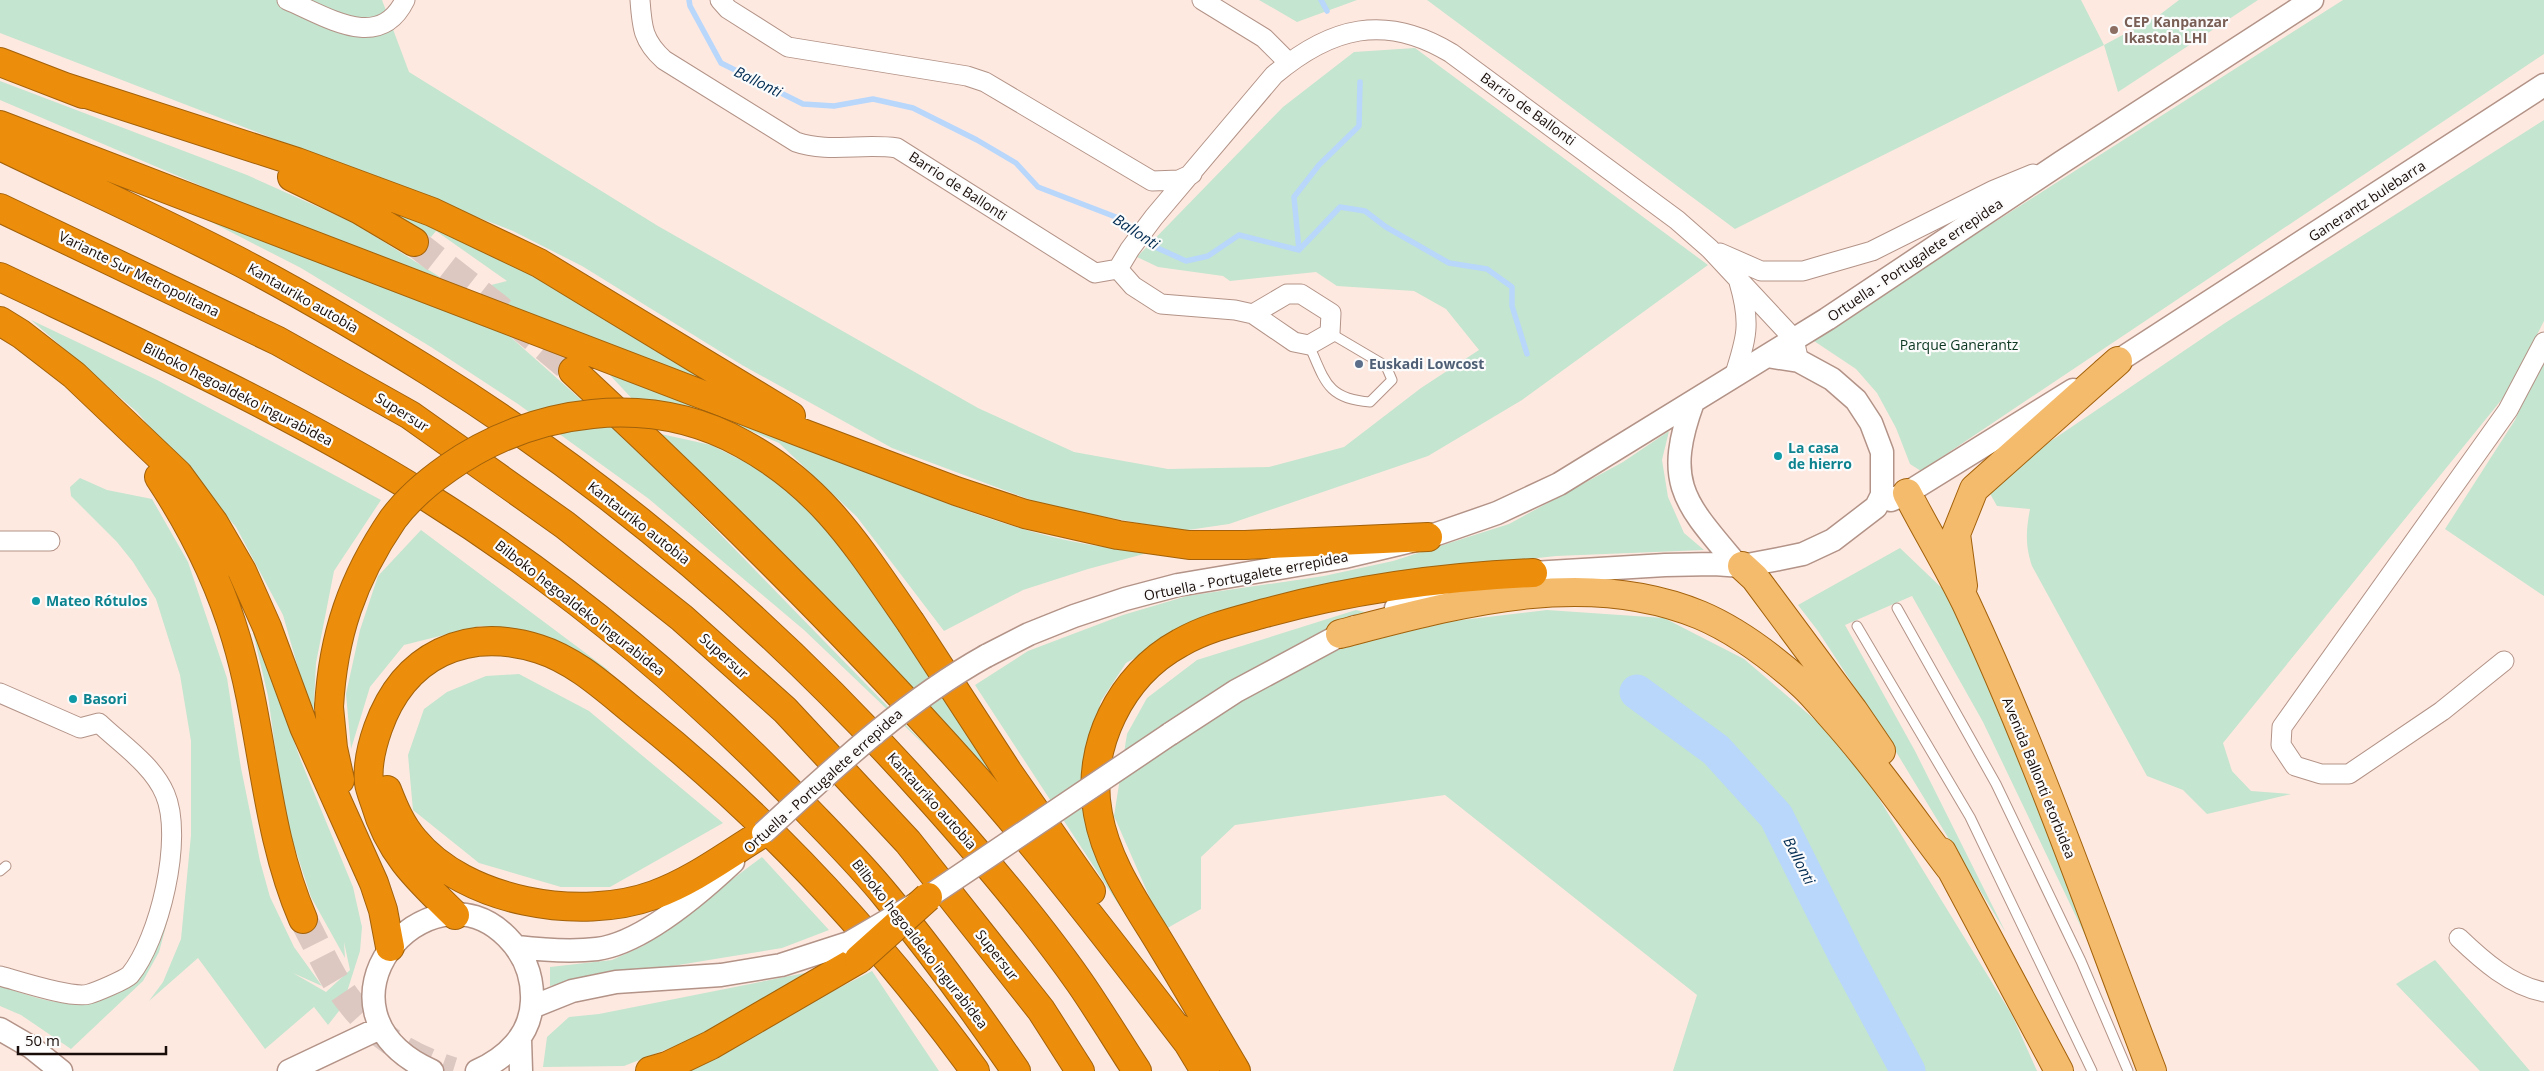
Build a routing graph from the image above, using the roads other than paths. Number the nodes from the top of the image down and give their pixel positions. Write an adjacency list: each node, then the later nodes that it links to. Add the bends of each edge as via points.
1 (287, 0): 2 (street, via 354,27 369,29 384,25 394,17)
2 (405, 0)
3 (640, 0): 20 (street, Barrio de Ballonti, via 646,39 664,60 796,142 807,146 897,148 1095,273)
4 (720, 0): 14 (street, via 728,9 788,47 968,76 985,82)
5 (1202, 0): 8 (street, via 1264,38)
6 (2312, 0): 13 (street)
7 (0, 62): 10 (highway)
8 (1289, 63): 15 (street, Barrio de Ballonti, via 1274,75); 19 (street, Barrio de Ballonti, via 1328,39 1370,30 1398,31 1429,39 1640,192)
9 (2544, 86): 32 (street, Ganerantz bulebarra)
10 (65, 87): 18 (highway, via 289,175 360,210); 38 (highway, via 297,162 432,212 539,263 796,419)
11 (0, 125): 38 (highway)
12 (0, 146): 79 (highway, Kantauriko autobia, via 242,263 312,301 527,436 687,560 815,676 884,746 995,872 1078,981)
13 (2069, 157): 19 (street, via 1994,190 1872,251 1803,272 1761,271); 26 (street, Ortuella - Portugalete errepidea)
14 (1136, 173): 15 (street, via 1152,181 1166,182); 17 (street, via 1154,197)
15 (1193, 173): 17 (street, Barrio de Ballonti)
16 (0, 208): 27 (highway, Variante Sur Metropolitana)
17 (1154, 218): 20 (street, Barrio de Ballonti)
18 (414, 242)
19 (1710, 249): 22 (street, Barrio de Ballonti)
20 (1118, 269): 23 (street, via 1134,286 1161,304)
21 (0, 278): 77 (highway, Bilboko hegoaldeko ingurabidea, via 226,385 367,461 503,547 580,604 669,676 763,763 852,856 960,990)
22 (1738, 278): 26 (street, Barrio de Ballonti); 34 (street, via 1747,308 1747,334)
23 (1253, 314): 25 (street, via 1287,294 1301,294 1331,313); 29 (street, via 1294,342)
24 (0, 321): 36 (highway, via 74,375)
25 (1330, 333): 29 (street); 29 (lane, via 1386,366 1392,380 1370,402 1348,400 1326,384)
26 (1794, 339): 30 (street, Ortuella - Portugalete errepidea); 31 (street)
27 (278, 341): 78 (highway, Supersur, via 410,415 565,525 682,618 785,710 908,842 1041,1010)
28 (2544, 342): 50 (street, via 2508,410 2282,727 2282,745 2295,766 2321,774 2349,774 2442,712)
29 (1309, 345)
30 (1767, 356): 31 (street); 34 (street, Ortuella - Portugalete errepidea)
31 (1799, 361): 37 (street, via 1832,379 1856,400 1872,423)
32 (2118, 362): 39 (street); 46 (main road, via 1974,489 1956,534)
33 (573, 371): 69 (highway, via 654,446 833,624 987,791)
34 (1734, 377): 35 (street, Ortuella - Portugalete errepidea)
35 (1693, 402): 41 (street, Ortuella - Portugalete errepidea, via 1559,484 1497,513); 44 (street, via 1679,450 1678,469 1684,493 1703,526)
36 (126, 425): 54 (highway, via 178,474 214,522 242,571 267,627 304,727); 58 (highway, via 189,524 213,575 236,638 254,716 271,819 291,890)
37 (1882, 452): 39 (street); 40 (street, via 1882,495)
38 (868, 457): 41 (highway, via 1025,514 1118,535 1189,545)
39 (1907, 493): 40 (street); 46 (main road, Avenida Ballonti etorbidea)
40 (1876, 507): 44 (street, via 1833,540 1803,554)
41 (1428, 537): 53 (street, Ortuella - Portugalete errepidea, bridge, via 1344,557 1178,585 1065,620 986,656 898,713)
42 (0, 541): 43 (street)
43 (50, 541)
44 (1739, 565): 45 (street, via 1665,565); 55 (main road, via 1755,578 1853,710 1922,812)
45 (1533, 573): 49 (street, via 1489,581 1404,604); 81 (highway, via 1456,577 1378,587 1212,628 1179,643 1146,667 1125,690 1100,748 1095,786 1098,814 1109,852 1129,893)
46 (1965, 602): 85 (main road, Avenida Ballonti etorbidea, via 2056,818)
47 (1897, 608): 84 (lane, via 1996,784 2081,961)
48 (1857, 626): 83 (lane, via 1970,817)
49 (1340, 634): 55 (main road, via 1472,602 1538,593 1595,592 1649,600 1701,615 1755,645 1804,686 1854,742); 56 (street, bridge, via 1236,691)
50 (2504, 662)
51 (0, 693): 63 (street, via 80,728 99,723 151,771 166,795 172,835 168,878 155,925 129,977 87,995 47,989)
52 (376, 735): 53 (highway, via 384,782 396,814 414,841 442,865 476,885 507,897 538,905 614,906 684,883); 57 (highway, via 370,759 369,784 381,824 398,855); 76 (highway, via 386,706 406,678 424,662 449,649 474,642 502,641 540,649 567,662 665,736 730,793 848,912 933,1013)
53 (754, 840): 60 (street, Ortuella - Portugalete errepidea, via 694,898 634,936 598,949)
54 (361, 855): 61 (highway, via 379,896); 69 (highway, bridge, via 333,748 329,708 331,674 350,596 394,518 433,479 469,453 504,435 545,421 604,412 696,423 742,443 778,465 812,493 844,526 1008,772 1128,944)
55 (1950, 868): 82 (main road, via 1998,952)
56 (928, 897): 62 (highway, bridge)
57 (455, 915): 60 (street, via 476,918 500,930); 61 (street, via 419,922)
58 (303, 919)
59 (2460, 938): 64 (street, via 2484,962 2531,990)
60 (517, 946): 65 (street, via 528,966 533,986)
61 (390, 947): 66 (street, via 375,983 374,1002)
62 (854, 951): 65 (street, via 721,975 616,982 572,991); 75 (highway, via 711,1045)
63 (0, 976)
64 (2544, 992)
65 (532, 1007): 68 (street)
66 (380, 1028): 71 (street); 72 (street, via 392,1046 411,1062)
67 (0, 1030): 70 (street, via 31,1047)
68 (520, 1039): 73 (street, via 508,1053); 74 (street)
69 (1188, 1043): 80 (highway)
70 (60, 1071)
71 (289, 1071)
72 (432, 1071)
73 (477, 1071)
74 (521, 1071)
75 (650, 1071)
76 (975, 1071)
77 (1016, 1071)
78 (1080, 1071)
79 (1137, 1071)
80 (1205, 1071)
81 (1236, 1071)
82 (2059, 1071)
83 (2092, 1071)
84 (2128, 1071)
85 (2152, 1071)

